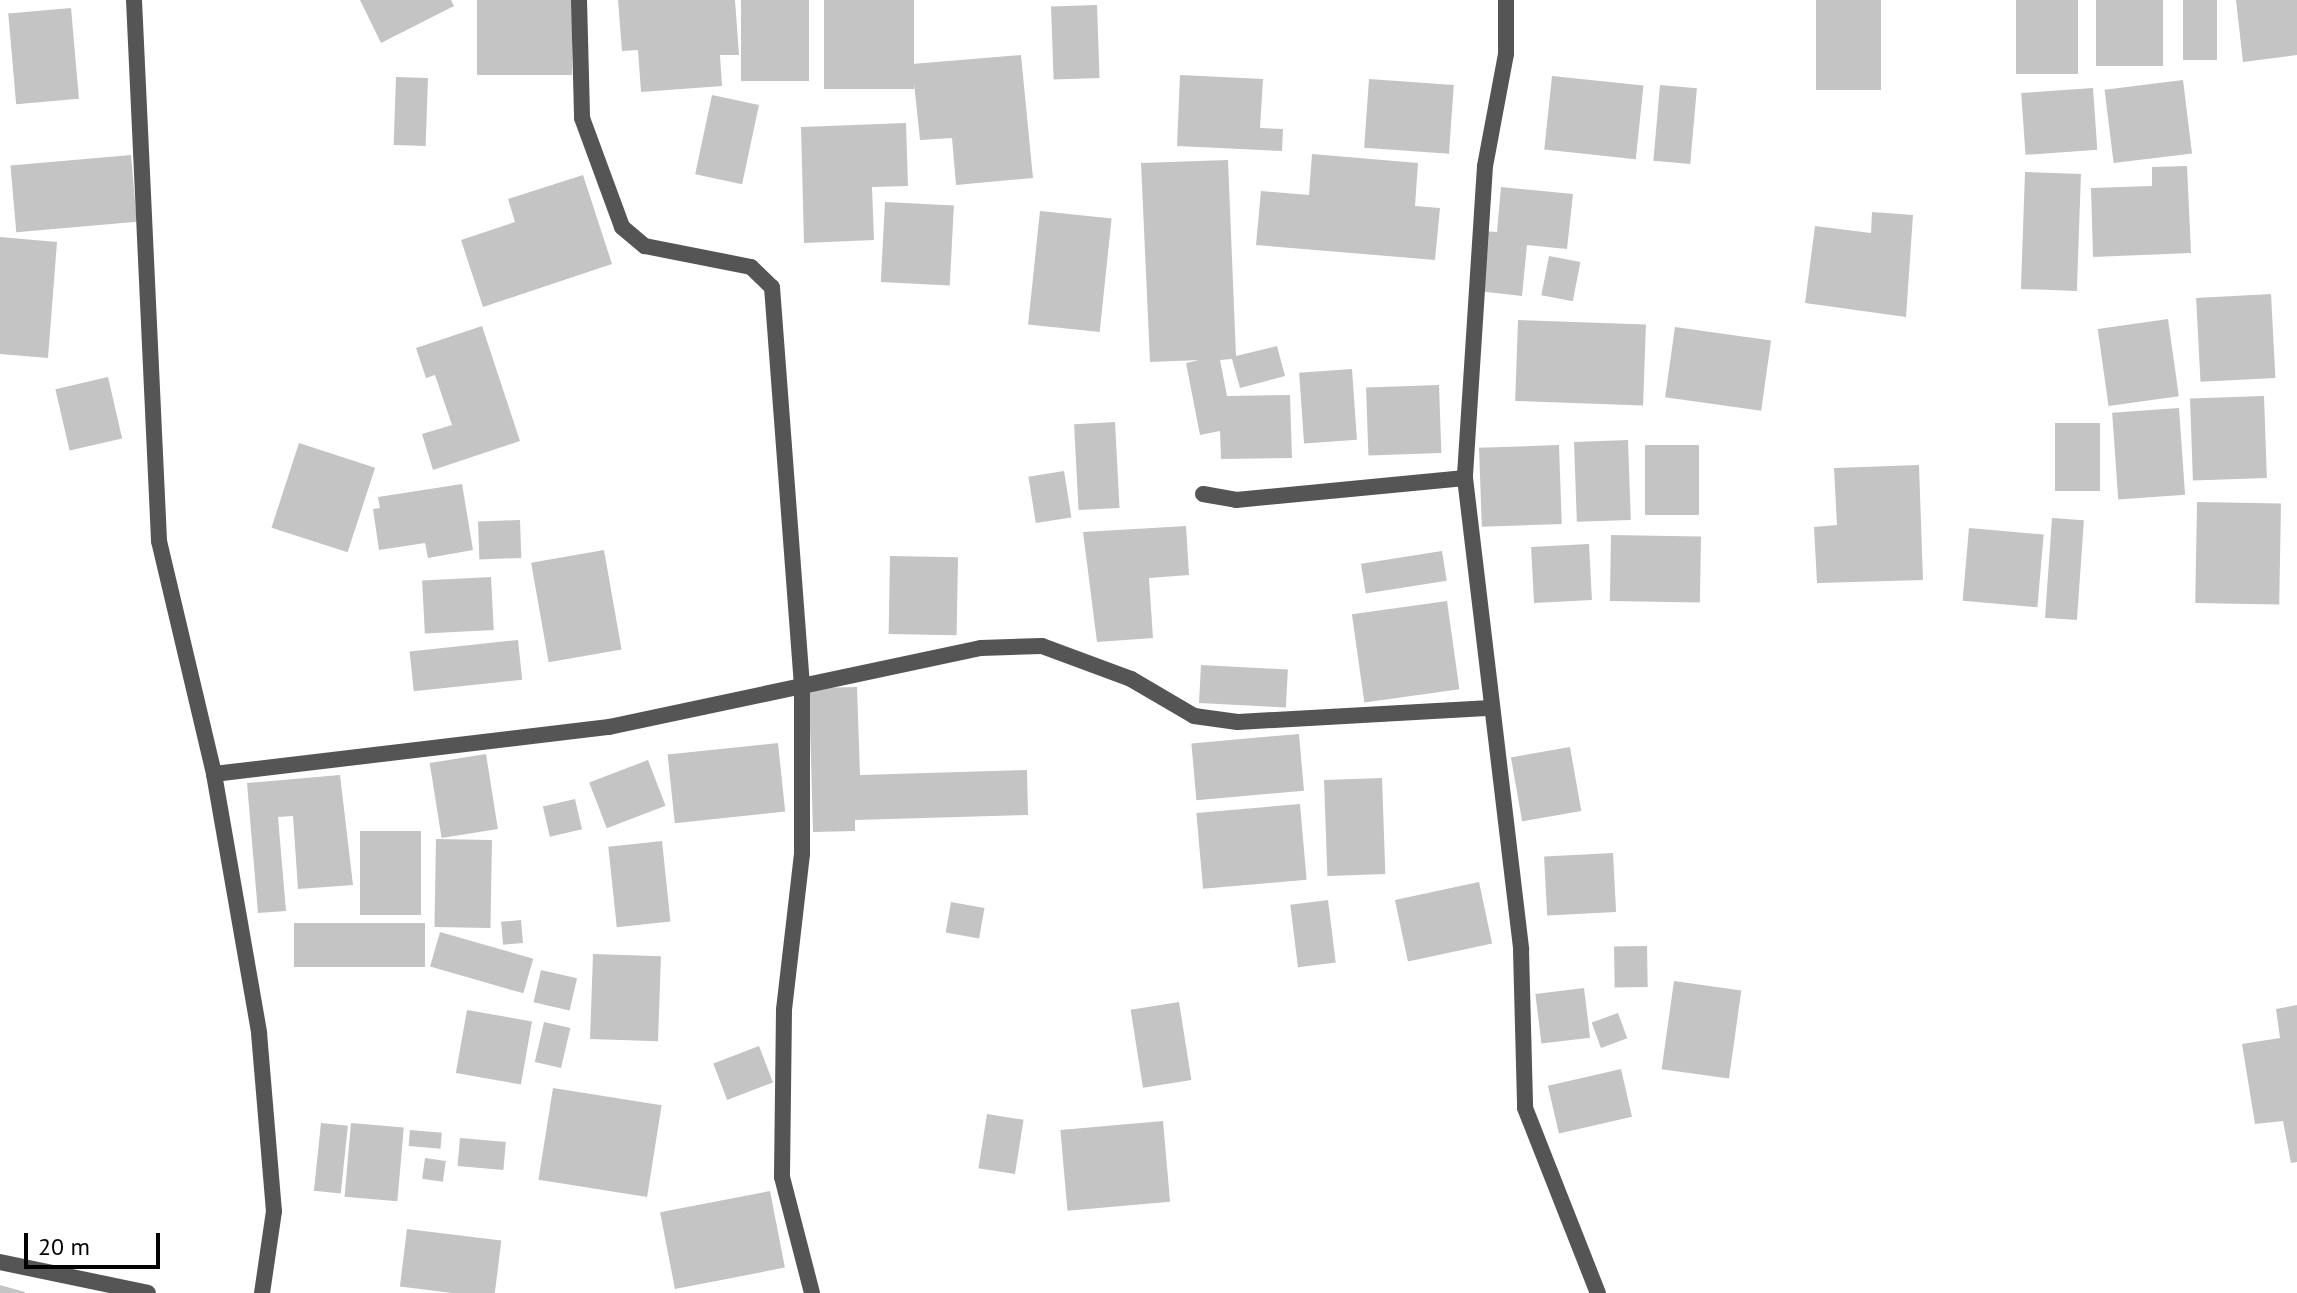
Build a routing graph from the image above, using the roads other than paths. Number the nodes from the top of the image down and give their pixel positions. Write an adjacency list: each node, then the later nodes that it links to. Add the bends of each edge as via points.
1 (134, 0): 8 (street, via 159,541)
2 (579, 0): 6 (street, via 582,118 622,227 645,246 751,267 772,287)
3 (1506, 0): 4 (street, via 1506,54 1485,166)
4 (1465, 478): 5 (street, via 1236,500); 7 (street)
5 (1203, 494)
6 (802, 682): 7 (street, via 981,648 1042,646 1131,679 1194,716 1302,720); 8 (street, via 609,727); 12 (street, via 802,854 784,1010 782,1177)
7 (1491, 708): 13 (street, via 1521,950 1525,1108)
8 (214, 774): 11 (street, via 271,1137 274,1211)
9 (0, 1262): 10 (street)
10 (148, 1293)
11 (262, 1293)
12 (812, 1293)
13 (1598, 1293)

